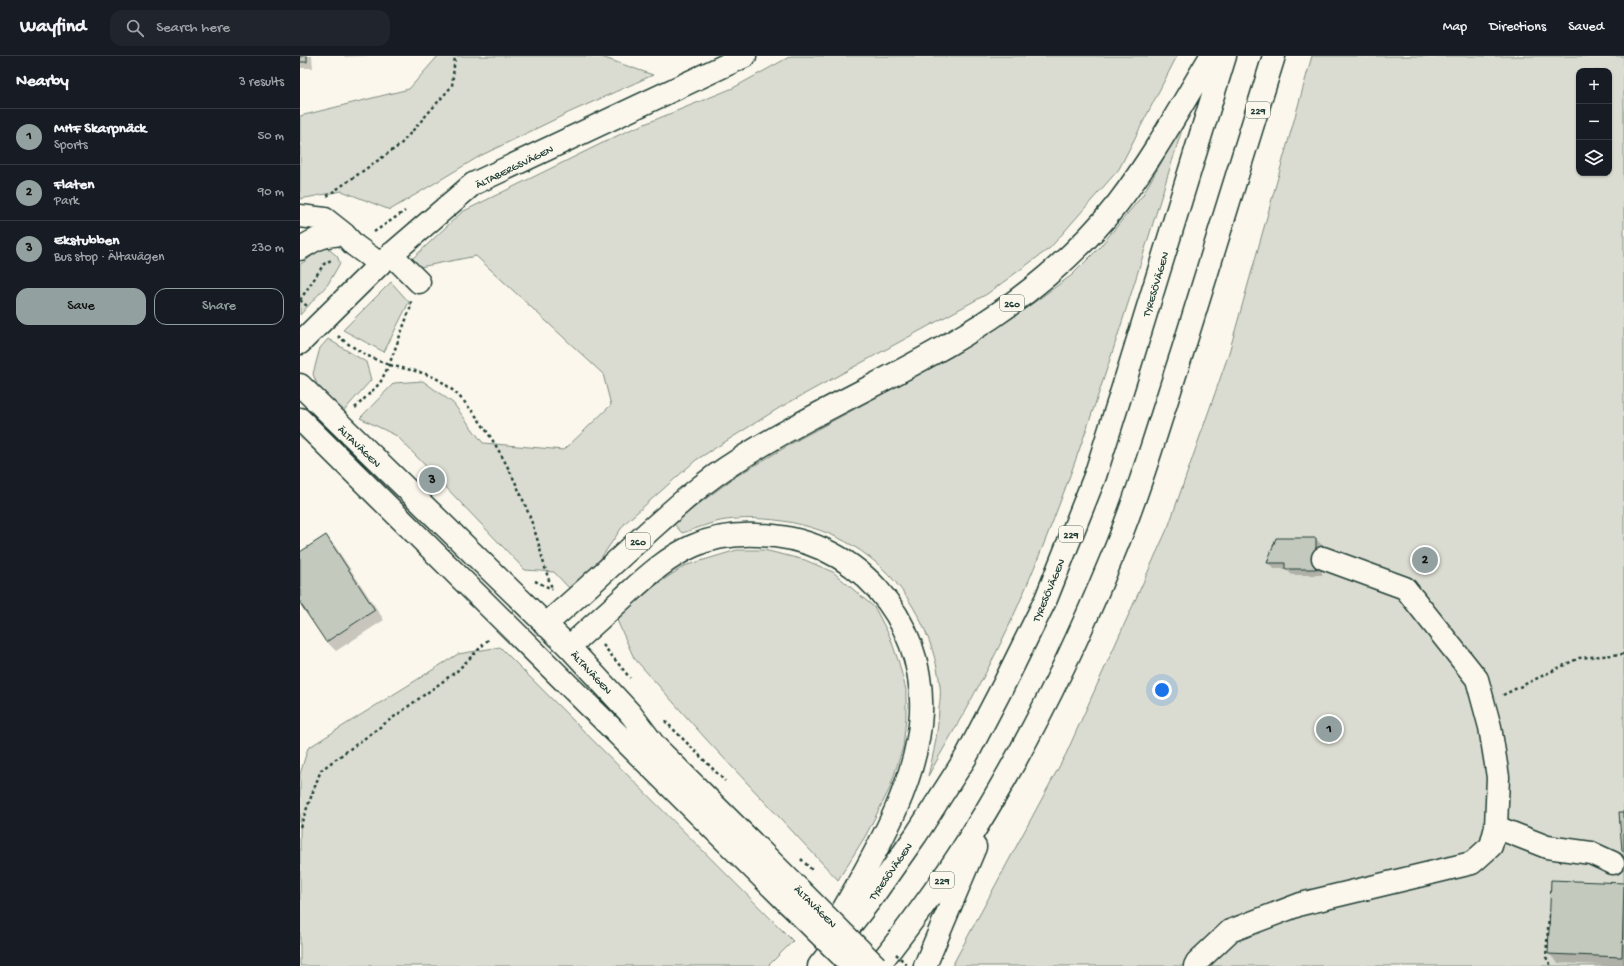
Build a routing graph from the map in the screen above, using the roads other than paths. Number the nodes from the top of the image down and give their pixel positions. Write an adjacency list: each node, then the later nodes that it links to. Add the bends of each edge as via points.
1 (745, 56): 8 (main road, ÄLTABERGSVÄGEN, via 473,184)
2 (1211, 56): 14 (main road, 260, via 1154,152 1117,204 1056,268 1007,307 967,334 734,462 672,510)
3 (1225, 56): 23 (main road, TYRESÖVÄGEN / 229, via 1094,476 1046,599 966,757 871,899)
4 (1274, 56): 18 (main road, 229, via 1142,477 1113,554 1069,656)
5 (300, 216): 6 (main road, via 325,219)
6 (344, 234): 7 (main road, via 327,235); 8 (main road, via 354,245)
7 (300, 249)
8 (385, 259): 9 (main road); 10 (main road, ÄLTABERGSVÄGEN)
9 (415, 291)
10 (300, 343)
11 (300, 385): 14 (main road, ÄLTAVÄGEN)
12 (300, 419): 15 (main road, ÄLTAVÄGEN)
13 (1323, 558): 19 (main road, via 1405,588 1477,679 1490,727 1498,777)
14 (545, 625): 15 (main road); 16 (main road, ÄLTAVÄGEN)
15 (527, 643): 17 (main road, ÄLTAVÄGEN)
16 (569, 647): 17 (main road); 21 (main road, ÄLTAVÄGEN, via 630,713 655,746); 22 (main road, via 671,558 694,546 744,534 798,540 828,551 855,567 892,607 916,657 922,713 918,744 911,772 893,815)
17 (549, 665): 21 (main road, ÄLTAVÄGEN)
18 (999, 789): 25 (main road, 229, via 925,904); 26 (main road)
19 (1496, 827): 20 (main road, via 1547,847 1591,853); 27 (main road, via 1491,846 1472,863 1301,904 1230,931)
20 (1613, 863)
21 (795, 897): 24 (main road, ÄLTAVÄGEN, bridge); 25 (main road, ÄLTAVÄGEN, bridge)
22 (812, 966)
23 (819, 966)
24 (852, 966)
25 (877, 966)
26 (925, 966)
27 (1195, 966)

